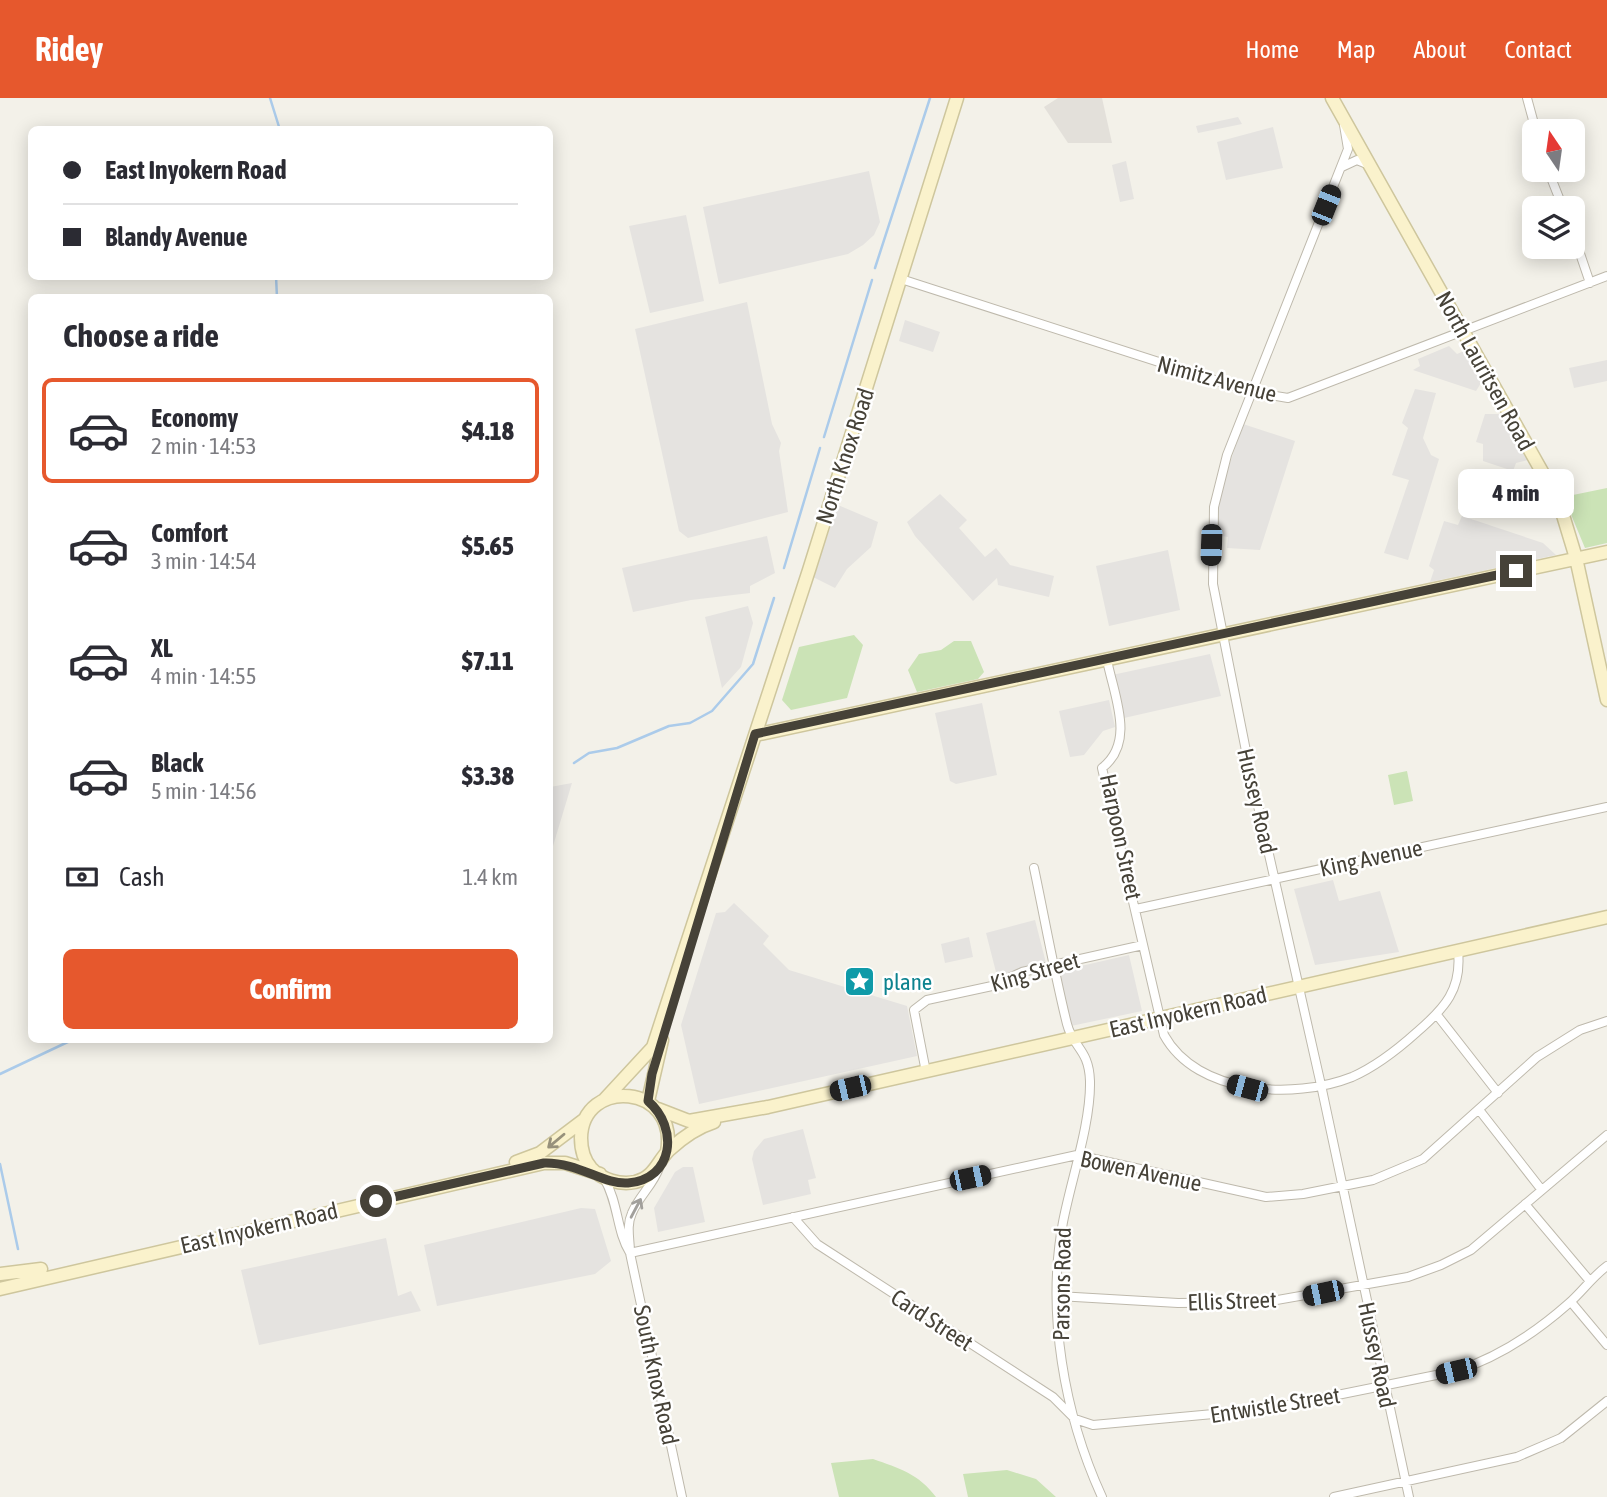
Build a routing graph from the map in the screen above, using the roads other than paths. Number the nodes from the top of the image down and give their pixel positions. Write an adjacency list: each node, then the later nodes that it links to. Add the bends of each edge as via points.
1 (957, 98): 10 (street, North Knox Road)
2 (1527, 98): 5 (street)
3 (1336, 99): 4 (street, North Lauritsen Road)
4 (1343, 119): 6 (street, North Lauritsen Road); 7 (street, Hussey Road, via 1348,149)
5 (1533, 119)
6 (1369, 165): 7 (street, via 1357,160); 12 (street, North Lauritsen Road)
7 (1342, 167): 13 (street, Hussey Road)
8 (1582, 259): 11 (street)
9 (1607, 276): 11 (street, Nimitz Avenue)
10 (901, 279): 14 (street, Nimitz Avenue); 21 (street, North Knox Road)
11 (1590, 283): 12 (street, Nimitz Avenue)
12 (1463, 331): 15 (street, Nimitz Avenue, via 1302,394); 17 (street, North Lauritsen Road, via 1559,502)
13 (1264, 365): 14 (street, Hussey Road); 15 (street, via 1262,384)
14 (1252, 392): 15 (street, Nimitz Avenue); 18 (street, Hussey Road, via 1227,455 1214,508 1211,559)
15 (1270, 397)
16 (1607, 552): 17 (street)
17 (1576, 558): 18 (street); 20 (street, North Lauritsen Road)
18 (1222, 635): 19 (street); 25 (street, Hussey Road)
19 (1107, 660): 21 (street); 26 (street, Harpoon Street, via 1121,739 1116,755 1102,768)
20 (1607, 700)
21 (755, 734): 23 (street, North Knox Road)
22 (1607, 807): 25 (street, King Avenue)
23 (730, 813): 39 (street, North Knox Road, via 653,1047); 40 (street, North Knox Road, via 661,1044)
24 (1034, 868): 30 (street, Parsons Road)
25 (1275, 878): 26 (street, King Avenue); 31 (street, Hussey Road)
26 (1136, 909): 28 (street, Harpoon Street)
27 (1607, 917): 29 (street, East Inyokern Road)
28 (1143, 945): 30 (street, King Street); 33 (street, Harpoon Street)
29 (1458, 951): 31 (street, East Inyokern Road); 32 (street, Harpoon Street, via 1460,971 1452,994)
30 (1054, 965): 35 (street, Parsons Road); 36 (street, King Street, via 1022,972 992,986 927,1000 914,1010)
31 (1299, 987): 33 (street, East Inyokern Road); 37 (street, Hussey Road)
32 (1437, 1014): 37 (street, Harpoon Street, via 1383,1060); 38 (street)
33 (1160, 1018): 35 (street, East Inyokern Road); 37 (street, Harpoon Street, via 1164,1035 1177,1053 1218,1078 1263,1090)
34 (1607, 1021): 38 (street, Bowen Avenue, via 1560,1041)
35 (1074, 1039): 36 (street, East Inyokern Road); 46 (street, Parsons Road, via 1088,1060 1090,1082)
36 (926, 1072): 41 (street, East Inyokern Road)
37 (1321, 1085): 49 (street, Hussey Road)
38 (1498, 1093): 42 (street, Bowen Avenue)
39 (604, 1100): 40 (street, via 634,1096); 43 (street)
40 (653, 1105): 41 (street, East Inyokern Road, via 689,1121); 45 (street, via 668,1129)
41 (768, 1107): 45 (street, East Inyokern Road, via 706,1125)
42 (1479, 1111): 49 (street, Bowen Avenue, via 1423,1159 1389,1175); 50 (street)
43 (585, 1119): 48 (street, via 584,1158); 55 (street, East Inyokern Road, one-way to 55, via 525,1160 27,1272)
44 (1607, 1135): 50 (street, Ellis Street)
45 (667, 1152): 47 (street)
46 (1077, 1155): 49 (street, Bowen Avenue, via 1266,1197); 52 (street, Bowen Avenue); 59 (street, Parsons Road, via 1062,1226)
47 (659, 1168): 48 (street, via 626,1183); 53 (street, South Knox Road, one-way to 47, via 631,1214)
48 (601, 1175): 53 (street, South Knox Road, via 615,1197); 58 (street, East Inyokern Road, via 565,1163 534,1165)
49 (1342, 1186): 57 (street, Hussey Road)
50 (1541, 1189): 51 (street, Ellis Street)
51 (1525, 1204): 56 (street); 57 (street, Ellis Street, via 1460,1257 1408,1277)
52 (793, 1217): 53 (street, Bowen Avenue); 64 (street, Card Street, via 817,1244 1053,1396)
53 (630, 1253): 66 (street, South Knox Road)
54 (1607, 1266): 56 (street, Entwistle Street)
55 (0, 1274)
56 (1589, 1280): 60 (street, Entwistle Street)
57 (1362, 1285): 59 (street, Ellis Street, via 1266,1302 1178,1303); 62 (street, Hussey Road)
58 (0, 1289)
59 (1058, 1296): 64 (street, Parsons Road, via 1062,1365)
60 (1571, 1302): 61 (street); 62 (street, Entwistle Street, via 1528,1336 1482,1363)
61 (1607, 1345)
62 (1384, 1387): 64 (street, Entwistle Street, via 1233,1414 1093,1425); 65 (street, Hussey Road)
63 (1607, 1401): 65 (street, via 1543,1447)
64 (1075, 1419): 67 (street, Parsons Road)
65 (1405, 1482): 68 (street); 69 (street, Hussey Road)
66 (682, 1497)
67 (1102, 1497)
68 (1334, 1497)
69 (1409, 1497)

